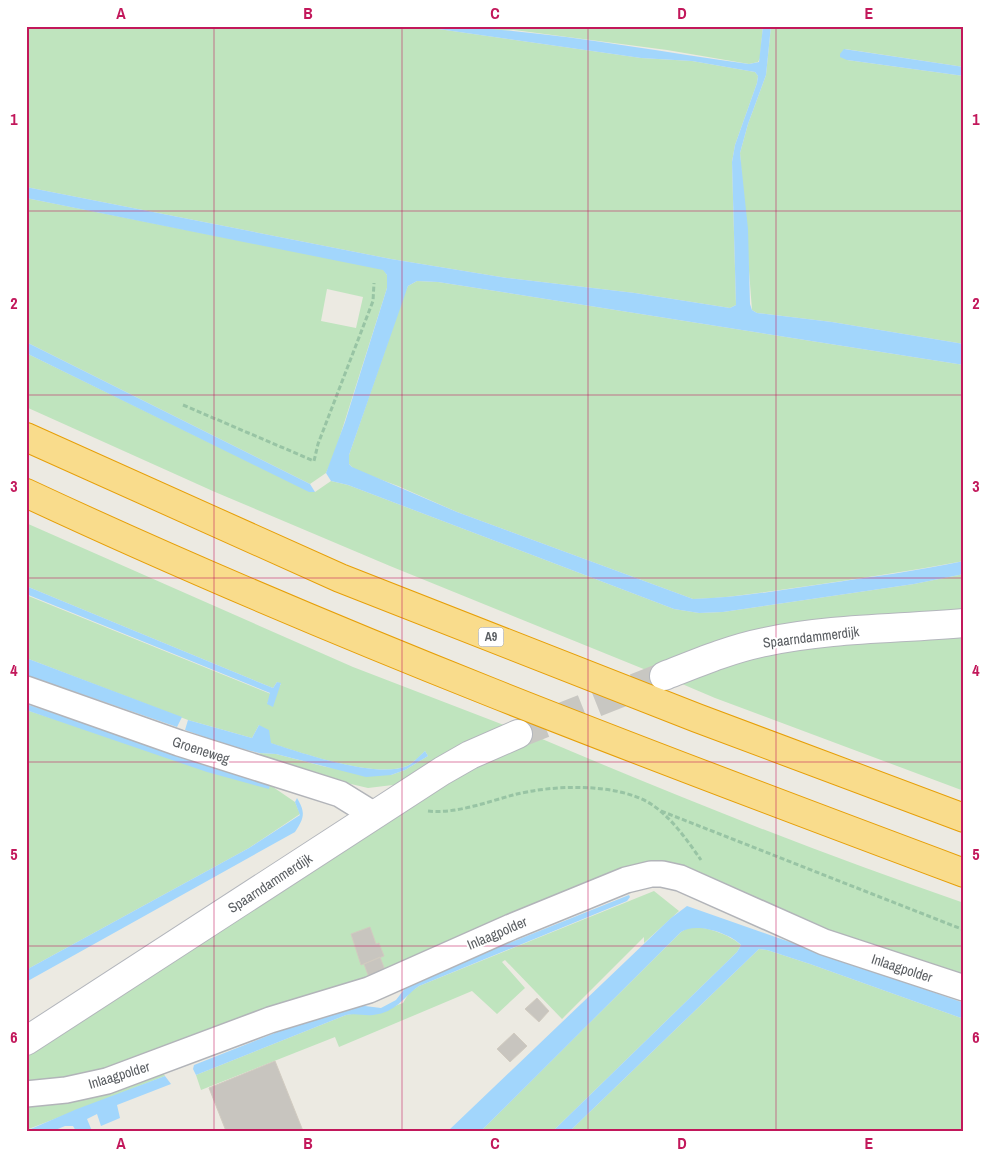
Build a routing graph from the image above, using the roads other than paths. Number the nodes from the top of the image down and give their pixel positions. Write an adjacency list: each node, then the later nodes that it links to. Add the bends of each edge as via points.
1 (26, 437): 8 (highway, A9, via 340,578 697,718)
2 (26, 492): 9 (highway, via 114,534 623,745)
3 (964, 623): 4 (street, Spaarndammerdijk, via 766,642 720,654)
4 (664, 676)
5 (26, 689): 7 (street, Groeneweg, via 179,743 340,794)
6 (518, 734): 7 (street, Spaarndammerdijk, via 470,755)
7 (374, 815): 11 (street, Spaarndammerdijk)
8 (964, 818)
9 (964, 873)
10 (964, 988): 12 (street, Inlaagpolder, via 824,942 672,875 651,874 511,927 369,990 270,1020 106,1081)
11 (26, 1041)
12 (26, 1094)

